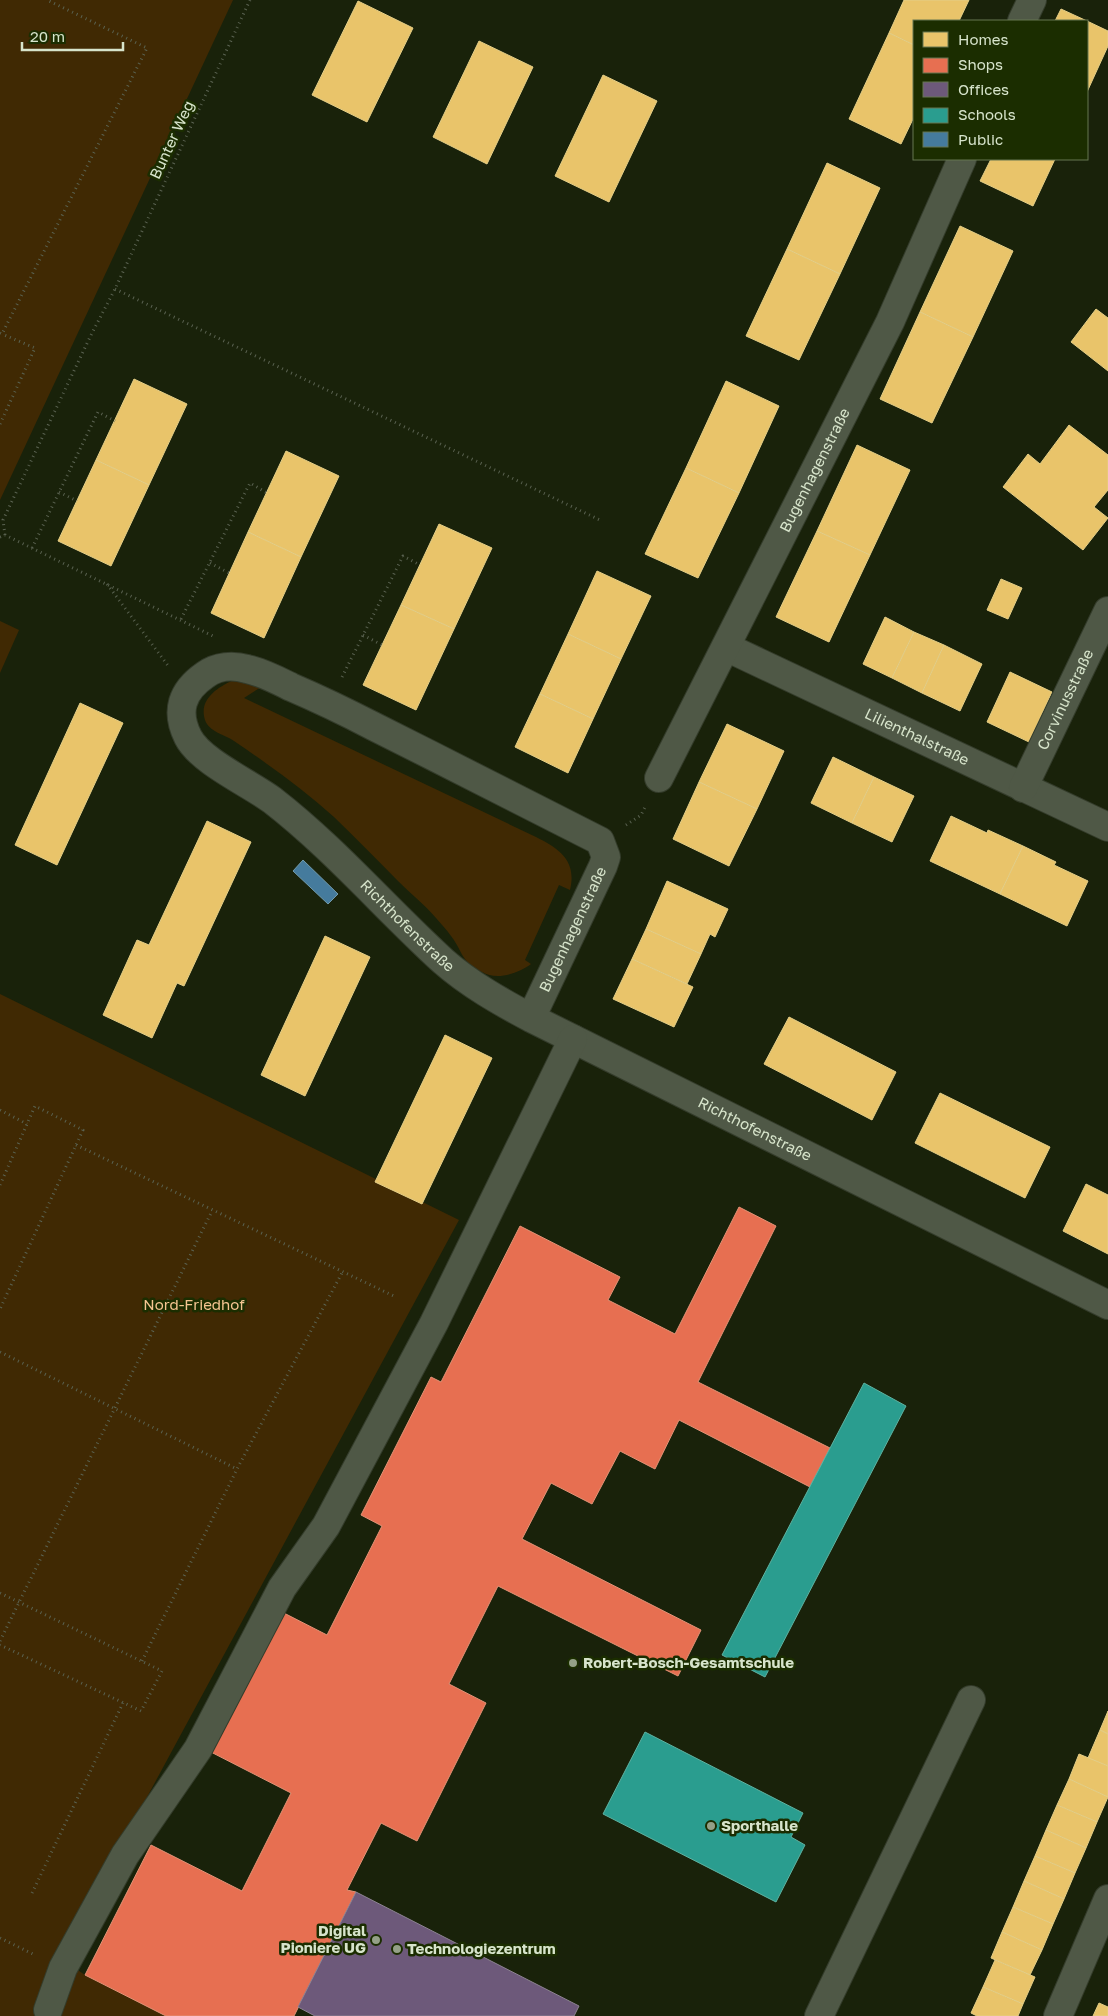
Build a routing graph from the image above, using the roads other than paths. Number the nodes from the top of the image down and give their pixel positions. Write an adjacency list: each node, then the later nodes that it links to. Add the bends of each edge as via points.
1 (1032, 0): 2 (street)
2 (1022, 20)
3 (962, 160): 5 (street, Bugenhagenstraße, via 890,322)
4 (1108, 611): 7 (street, Corvinusstraße)
5 (726, 647): 6 (street, Bugenhagenstraße); 7 (street, Lilienthalstraße)
6 (660, 778)
7 (1023, 788): 8 (street, Lilienthalstraße)
8 (1108, 827)
9 (600, 841): 10 (street, Bugenhagenstraße, via 606,857 603,866); 10 (street, Richthofenstraße, via 328,703 258,672 234,667 216,669 207,673 184,700 181,718 189,740 200,751 307,829 444,962 481,990)
10 (531, 1018): 11 (street, Richthofenstraße)
11 (573, 1039): 12 (street, Richthofenstraße); 15 (street, via 434,1323 326,1526 282,1588 198,1749 125,1854 63,1968)
12 (1108, 1305)
13 (971, 1700): 16 (street)
14 (1108, 1899): 17 (street)
15 (48, 2010)
16 (819, 2016)
17 (1058, 2016)

